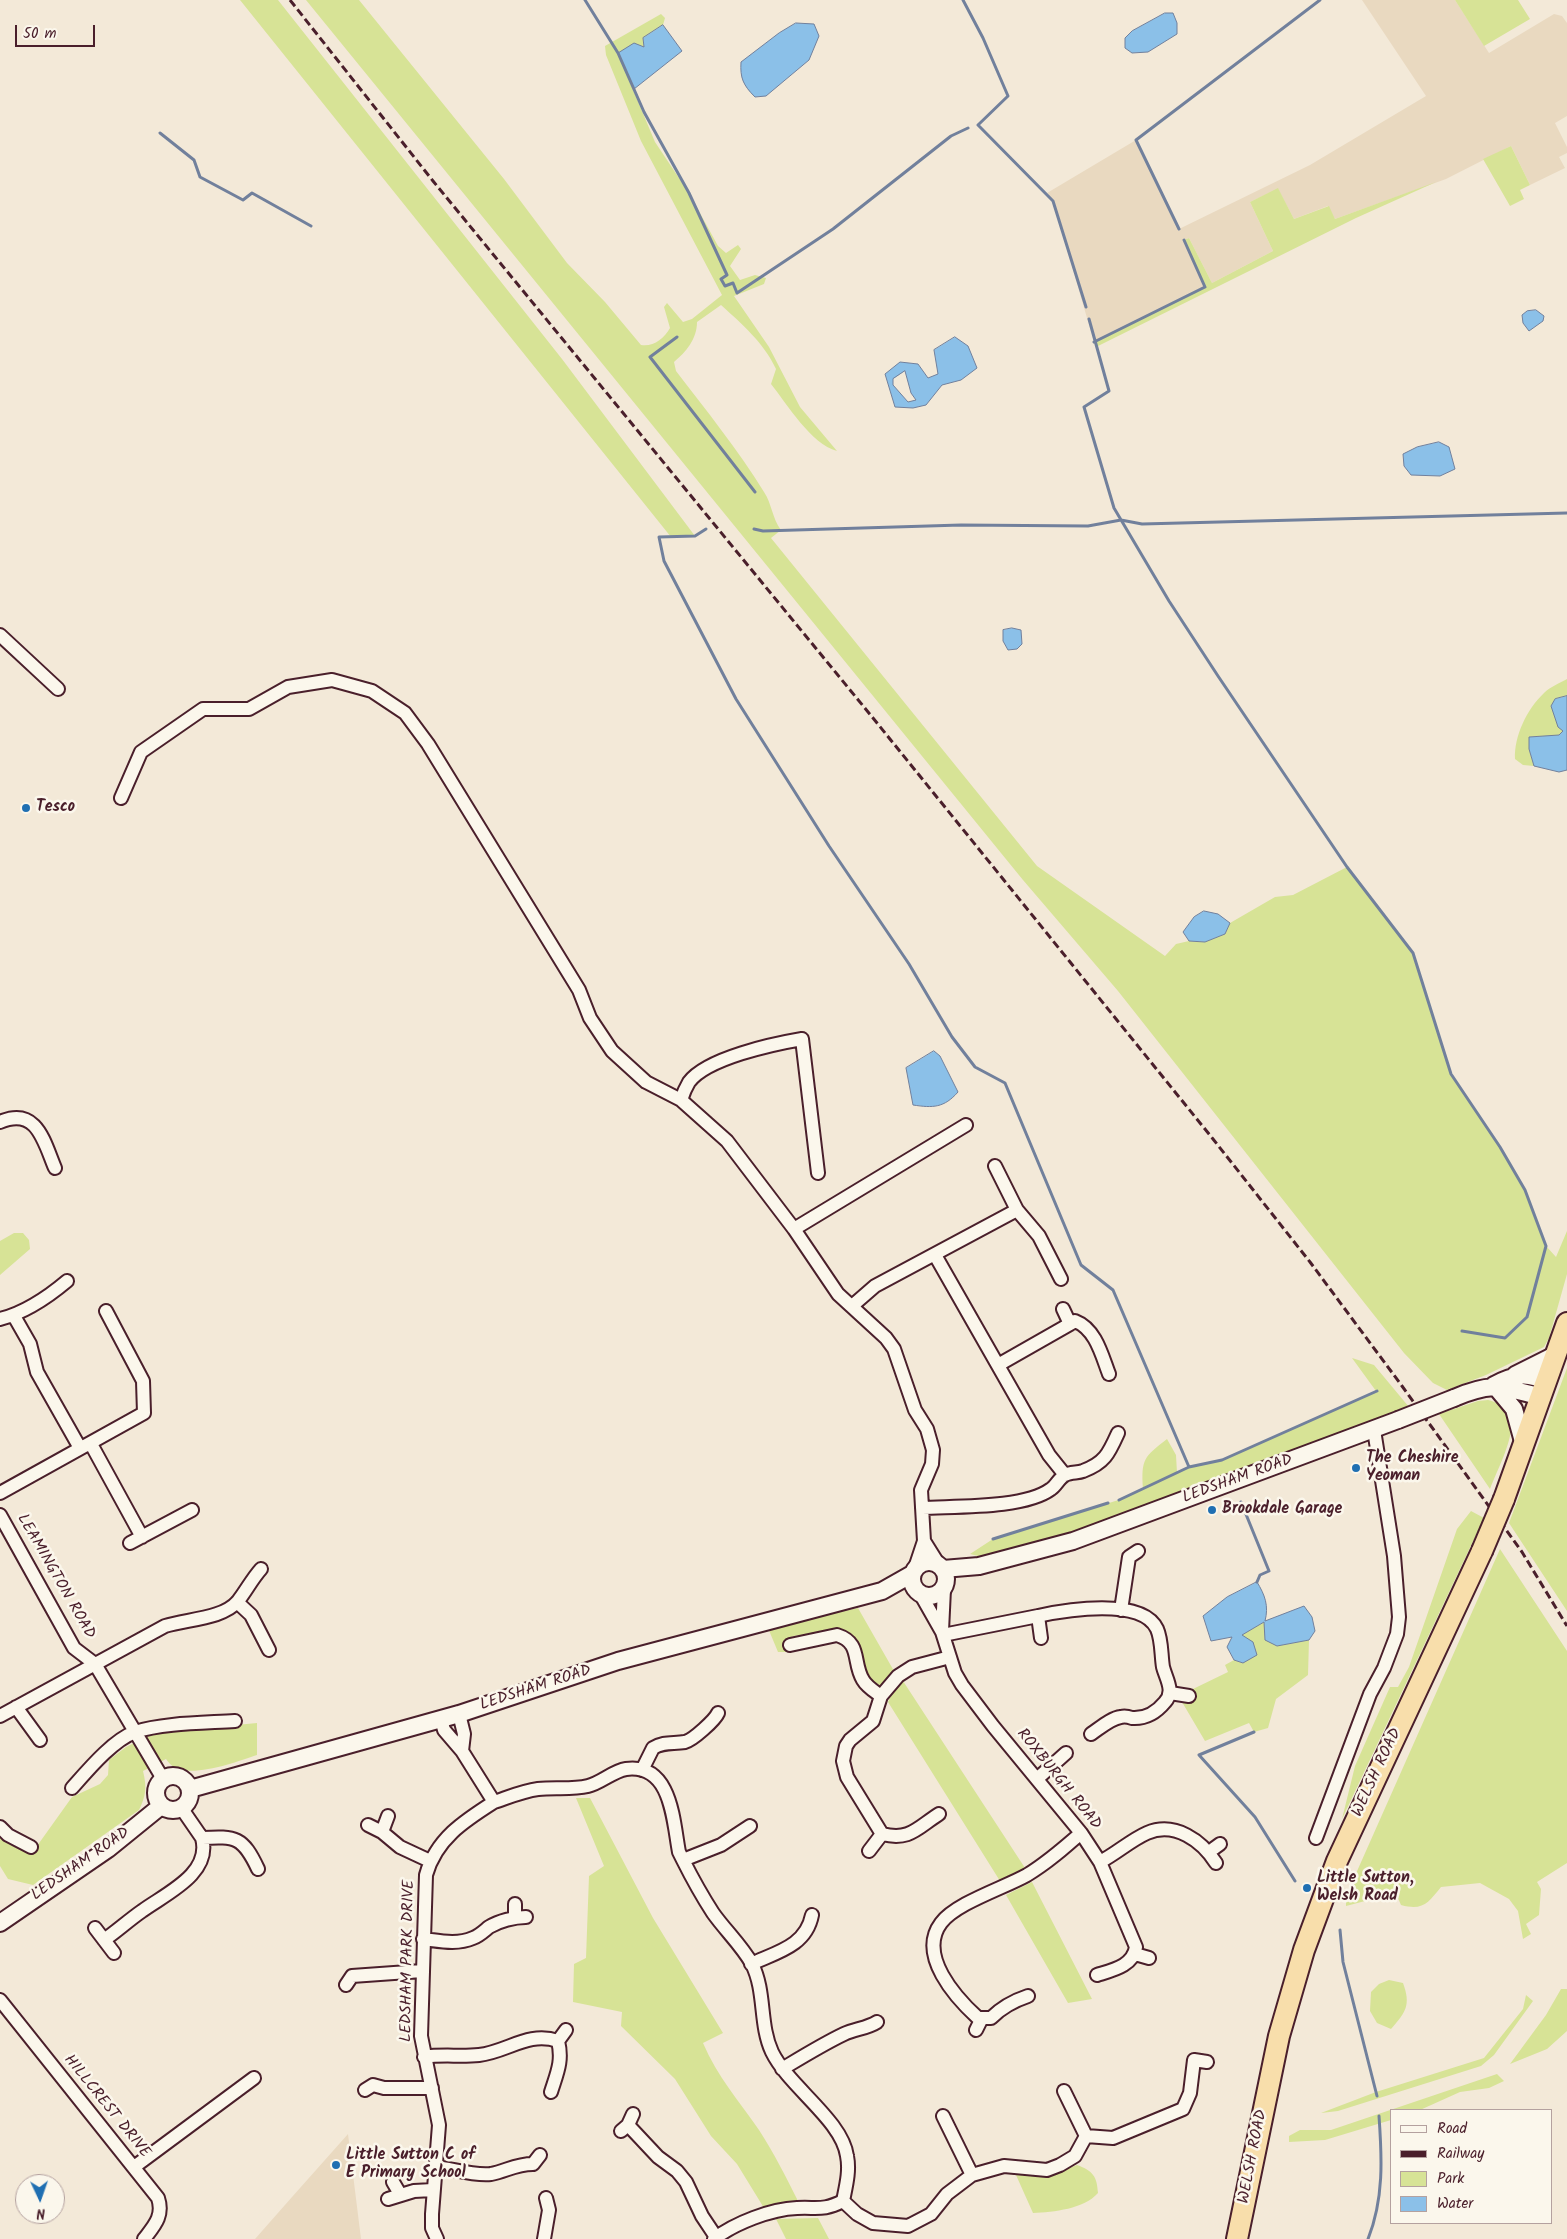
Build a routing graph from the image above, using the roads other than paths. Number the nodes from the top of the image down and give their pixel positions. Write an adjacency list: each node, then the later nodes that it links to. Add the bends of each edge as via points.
1 (2, 641): 2 (street)
2 (58, 689)
3 (121, 798): 4 (street, via 141,752 203,709 249,709 288,687 332,680 372,692 405,713 428,744 579,990 590,1018 612,1051 646,1082)
4 (681, 1100): 9 (street, via 689,1081 706,1068 760,1046 802,1039); 11 (street, via 727,1141)
5 (0, 1122): 8 (street, via 17,1118 32,1122)
6 (966, 1125): 11 (street)
7 (995, 1166): 10 (street)
8 (55, 1168)
9 (818, 1173)
10 (1017, 1210): 12 (street); 13 (street, via 1039,1236)
11 (794, 1229): 15 (street, via 838,1294)
12 (935, 1255): 15 (street, via 875,1286); 23 (street)
13 (1060, 1280)
14 (67, 1281): 18 (street)
15 (852, 1306): 34 (street, via 894,1349 915,1410 927,1429 933,1459 921,1490)
16 (1062, 1309): 20 (street)
17 (106, 1310): 31 (street, via 143,1381 144,1413)
18 (14, 1316): 19 (street); 31 (street, via 30,1344 37,1372)
19 (0, 1319)
20 (1070, 1324): 23 (street); 24 (street, via 1075,1321 1081,1323 1094,1337)
21 (1567, 1324): 22 (highway, WELSH ROAD)
22 (1557, 1354): 25 (main road, LEDSHAM ROAD); 27 (highway, WELSH ROAD)
23 (998, 1365): 32 (street, via 1049,1455)
24 (1109, 1374)
25 (1515, 1375): 26 (main road, LEDSHAM ROAD); 27 (main road, via 1537,1377)
26 (1494, 1386): 27 (main road, LEDSHAM ROAD); 28 (main road, LEDSHAM ROAD, bridge, via 1483,1387); 30 (main road, via 1514,1409)
27 (1544, 1390): 30 (highway, WELSH ROAD)
28 (1374, 1430): 43 (main road, LEDSHAM ROAD, via 1073,1541); 88 (street, WELSH ROAD, via 1394,1556 1399,1617 1397,1634 1370,1694)
29 (1118, 1433): 32 (street, via 1108,1456 1098,1465)
30 (1524, 1445): 143 (highway, WELSH ROAD, bridge, via 1482,1551 1337,1861 1304,1950 1279,2036)
31 (85, 1446): 33 (street); 37 (street)
32 (1065, 1475): 34 (street, via 1051,1490 1011,1503)
33 (0, 1493)
34 (922, 1508): 38 (street)
35 (192, 1510): 37 (street)
36 (0, 1515): 54 (street, LEAMINGTON ROAD, via 74,1648)
37 (142, 1537): 39 (street)
38 (924, 1541): 42 (street); 43 (street)
39 (130, 1543)
40 (1130, 1552): 47 (street)
41 (261, 1569): 46 (street)
42 (914, 1571): 43 (main road, LEDSHAM ROAD, via 927,1562); 44 (main road, LEDSHAM ROAD); 45 (main road, via 913,1586)
43 (943, 1577): 45 (main road, LEDSHAM ROAD, via 934,1596); 49 (street, ROXBURGH ROAD)
44 (882, 1591): 45 (main road, LEDSHAM ROAD); 60 (main road, LEDSHAM ROAD, via 618,1661)
45 (918, 1593): 49 (street, ROXBURGH ROAD)
46 (237, 1602): 52 (street, via 251,1615); 54 (street, via 214,1616 165,1626)
47 (1121, 1610): 48 (street, via 1071,1609); 55 (street, via 1147,1618 1158,1630)
48 (1038, 1616): 49 (street); 50 (street)
49 (943, 1633): 53 (street, ROXBURGH ROAD)
50 (1041, 1638)
51 (790, 1645): 56 (street, via 836,1635 844,1637 855,1650 862,1679)
52 (269, 1650)
53 (950, 1657): 56 (street, via 912,1667 898,1676); 72 (street, ROXBURGH ROAD, via 962,1685)
54 (95, 1664): 58 (street); 66 (street, LEAMINGTON ROAD)
55 (1170, 1693): 57 (street); 67 (street, via 1167,1700 1149,1716 1115,1718)
56 (880, 1696): 86 (street, via 873,1721 850,1740 843,1761 846,1776)
57 (1189, 1696)
58 (16, 1707): 61 (street); 68 (street)
59 (718, 1713): 64 (street)
60 (459, 1714): 62 (main road, LEDSHAM ROAD); 69 (street, via 464,1734)
61 (0, 1716)
62 (440, 1719): 69 (street, via 444,1730); 75 (main road, LEDSHAM ROAD)
63 (235, 1720): 66 (street)
64 (710, 1725): 65 (street); 71 (street, via 685,1742 666,1742 653,1748)
65 (722, 1730)
66 (134, 1732): 73 (street, LEAMINGTON ROAD); 74 (street, via 107,1751)
67 (1091, 1734)
68 (40, 1740)
69 (462, 1751): 76 (street)
70 (1066, 1753): 72 (street)
71 (642, 1770): 76 (street, LEDSHAM PARK DRIVE, via 624,1769 589,1786 540,1789); 93 (street, via 653,1775 668,1794)
72 (1038, 1778): 85 (street, ROXBURGH ROAD)
73 (163, 1779): 75 (main road, via 180,1777); 77 (main road, via 156,1791)
74 (72, 1788)
75 (190, 1789): 78 (main road, via 190,1800)
76 (494, 1802): 94 (street, LEDSHAM PARK DRIVE, via 447,1835)
77 (161, 1806): 78 (main road, via 171,1810); 99 (main road, LEDSHAM ROAD, via 108,1850)
78 (182, 1809): 87 (street)
79 (940, 1812): 86 (street, via 906,1836)
80 (388, 1816): 84 (street)
81 (368, 1825): 84 (street)
82 (753, 1825): 93 (street, via 721,1845)
83 (0, 1827): 90 (street)
84 (382, 1832): 94 (street, via 400,1847)
85 (1081, 1833): 95 (street, ROXBURGH ROAD); 113 (street, via 1027,1875 961,1908 940,1923 934,1944 937,1967 974,2014)
86 (882, 1834): 91 (street)
87 (202, 1838): 97 (street, via 234,1839 244,1844 246,1856); 103 (street, via 202,1857 196,1870)
88 (1316, 1838)
89 (1220, 1844): 92 (street)
90 (31, 1847)
91 (869, 1851)
92 (1209, 1852): 95 (street, via 1186,1834 1167,1829 1146,1834); 96 (street)
93 (683, 1860): 107 (street, via 713,1913)
94 (430, 1861): 102 (street, LEDSHAM PARK DRIVE, via 424,1895)
95 (1100, 1862): 105 (street, ROXBURGH ROAD, via 1136,1947)
96 (1216, 1863)
97 (258, 1869)
98 (515, 1904): 102 (street, via 520,1917 494,1925 474,1938 450,1943)
99 (0, 1923)
100 (813, 1924): 107 (street, via 794,1944)
101 (95, 1928): 103 (street)
102 (423, 1939): 108 (street, LEDSHAM PARK DRIVE)
103 (104, 1940): 104 (street)
104 (114, 1953)
105 (1134, 1954): 106 (street); 109 (street, via 1123,1966)
106 (1149, 1958)
107 (751, 1964): 120 (street, via 761,1992 766,2036)
108 (422, 1971): 110 (street, via 372,1976 361,1974 352,1976); 118 (street, LEDSHAM PARK DRIVE, via 421,2036)
109 (1097, 1975)
110 (346, 1985)
111 (1028, 1996): 113 (street, via 1001,2008 991,2018)
112 (0, 2000): 130 (street, HILLCREST DRIVE)
113 (982, 2018): 116 (street)
114 (874, 2028): 120 (street, via 862,2027 845,2034)
115 (566, 2030): 117 (street)
116 (976, 2030)
117 (558, 2041): 118 (street, via 528,2038 480,2055); 124 (street, via 560,2062)
118 (424, 2057): 123 (street, LEDSHAM PARK DRIVE)
119 (1195, 2060): 128 (street, via 1190,2093 1183,2109 1114,2138)
120 (782, 2069): 135 (street, via 835,2129 843,2143 848,2166)
121 (254, 2078): 130 (street)
122 (370, 2084): 123 (street, via 384,2088)
123 (432, 2088): 131 (street, LEDSHAM PARK DRIVE, via 439,2125)
124 (551, 2092)
125 (1064, 2092): 128 (street)
126 (943, 2116): 132 (street)
127 (628, 2123): 138 (street, via 686,2182)
128 (1086, 2136): 132 (street, via 1075,2156 1047,2170 1004,2166)
129 (537, 2163): 131 (street, via 519,2164 484,2174)
130 (134, 2167): 139 (street, HILLCREST DRIVE, via 160,2204 160,2217)
131 (436, 2167): 134 (street, LEDSHAM PARK DRIVE)
132 (972, 2174): 137 (street, via 947,2194 931,2214)
133 (393, 2182): 134 (street, via 394,2196)
134 (433, 2190): 140 (street, LEDSHAM PARK DRIVE, via 432,2228)
135 (842, 2201): 137 (street, via 873,2223); 138 (street, via 821,2209 796,2208 762,2214)
136 (552, 2204): 141 (street)
137 (908, 2226): 142 (street)
138 (715, 2238)
139 (144, 2239)
140 (437, 2239)
141 (544, 2239)
142 (910, 2239)
143 (1237, 2239)

